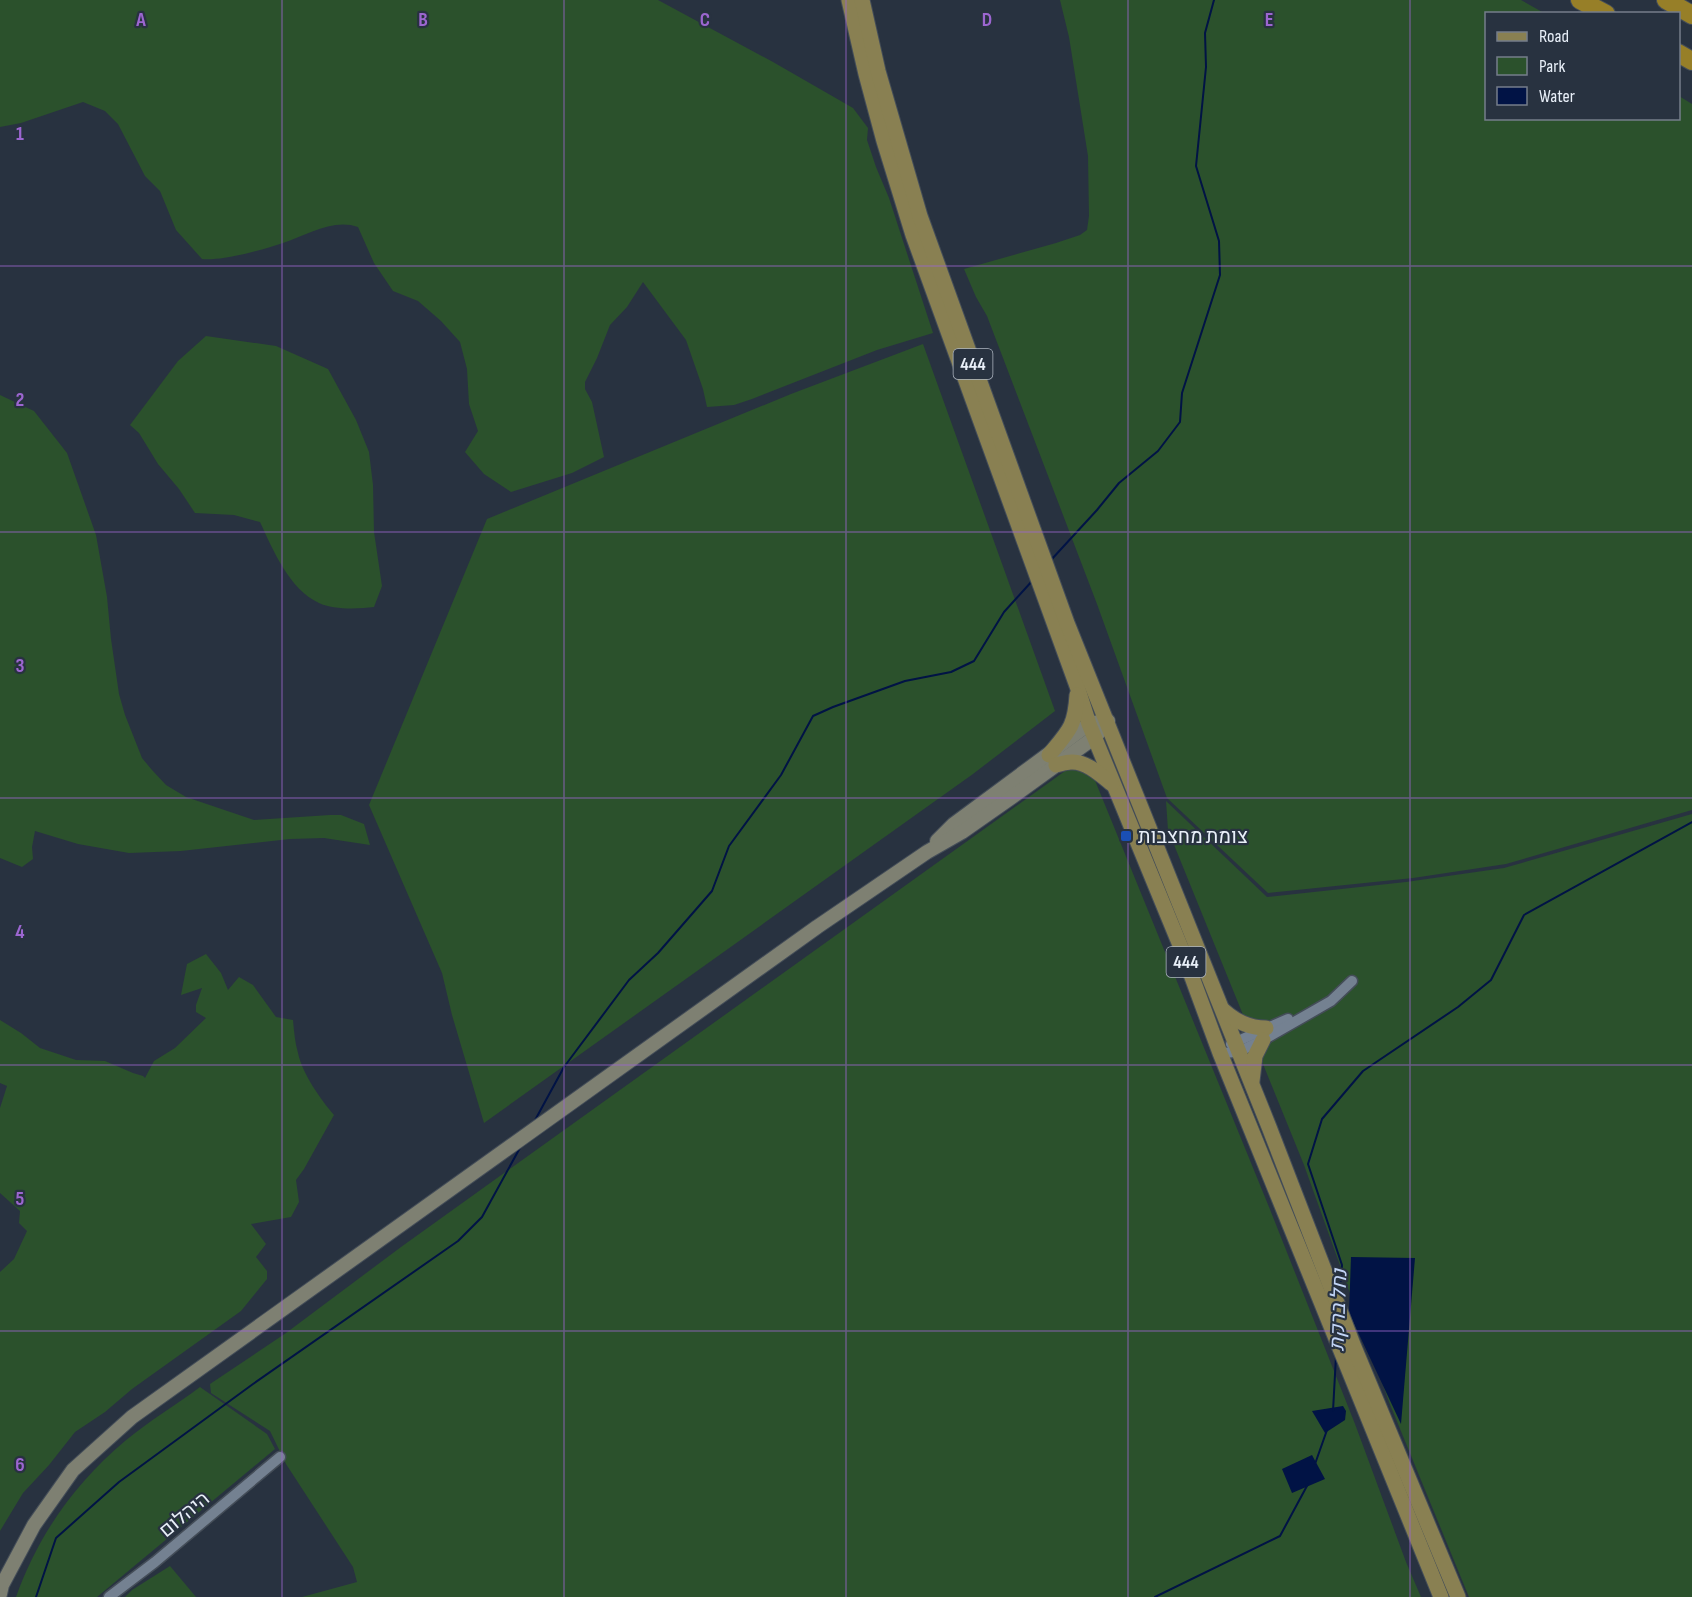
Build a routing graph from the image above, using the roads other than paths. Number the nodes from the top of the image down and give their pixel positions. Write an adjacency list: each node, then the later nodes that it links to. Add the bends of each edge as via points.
1 (849, 0): 7 (main road, 444, via 878,119 913,235)
2 (862, 0): 8 (main road, 444, via 920,216 1067,622)
3 (1580, 0): 5 (highway)
4 (1666, 0): 6 (highway)
5 (1602, 12)
6 (1692, 15)
7 (1077, 686): 9 (main road, 444); 10 (main road, via 1071,729)
8 (1108, 721): 9 (main road); 13 (main road, 444)
9 (1092, 731): 10 (main road); 11 (main road, 444)
10 (1053, 760): 11 (main road, via 1089,767); 19 (main road, via 962,832 793,944 132,1417 73,1470 33,1525)
11 (1115, 787): 16 (main road, 444)
12 (1352, 981): 14 (street, via 1322,1006)
13 (1221, 1008): 14 (main road, via 1233,1019); 15 (main road, 444)
14 (1264, 1034): 15 (street); 17 (main road, via 1255,1056)
15 (1236, 1046): 16 (street); 17 (main road, 444)
16 (1220, 1053): 21 (main road, 444)
17 (1251, 1084): 22 (main road, 444)
18 (280, 1457): 20 (street, היהלום)
19 (0, 1594)
20 (109, 1597)
21 (1441, 1597)
22 (1458, 1597)

